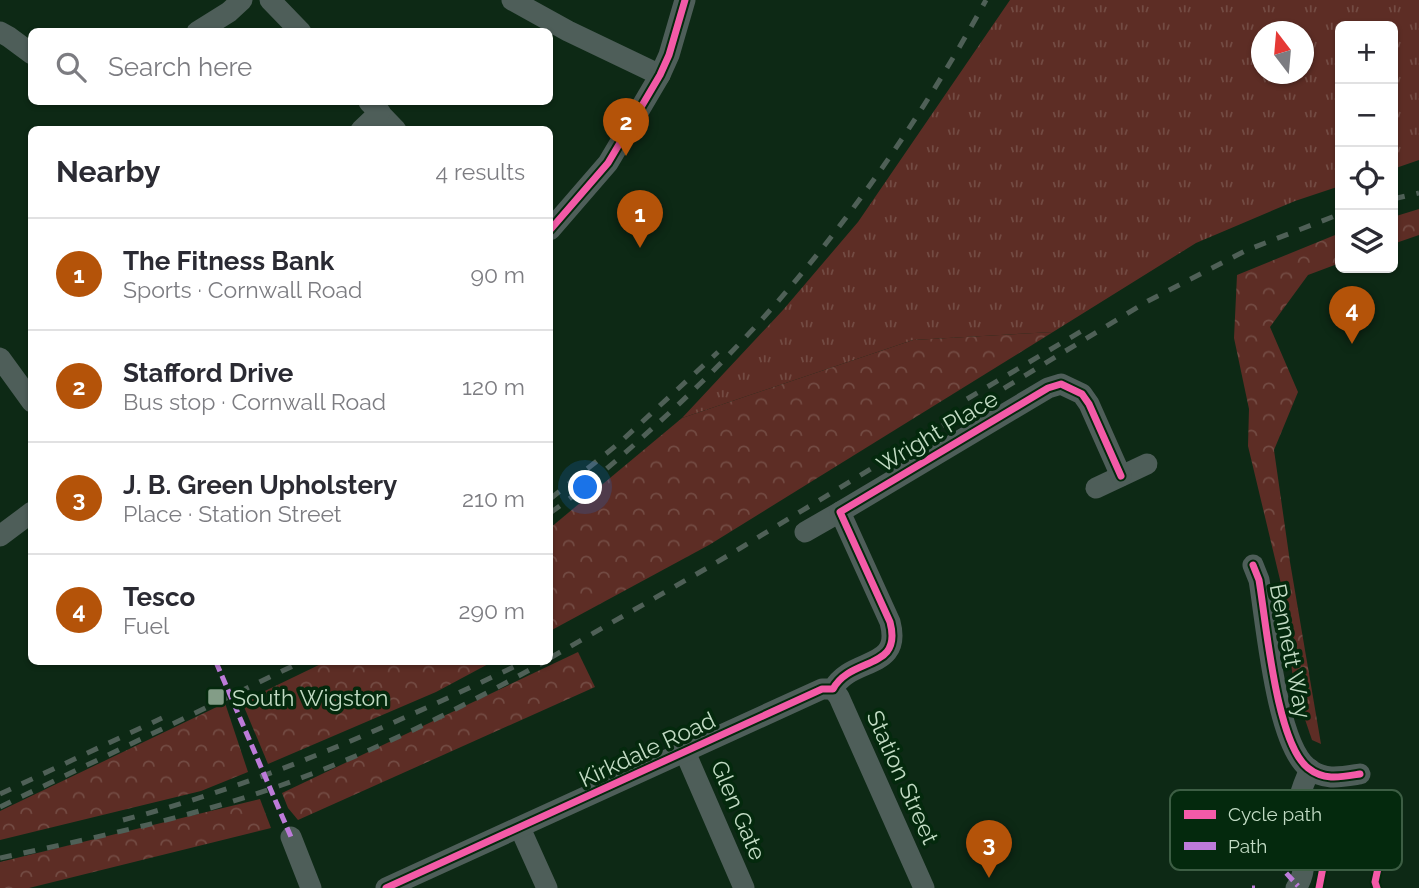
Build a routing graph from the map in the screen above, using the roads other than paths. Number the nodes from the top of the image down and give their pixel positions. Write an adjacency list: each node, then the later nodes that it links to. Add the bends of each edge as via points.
1 (242, 0): 5 (street)
2 (270, 0): 6 (street)
3 (512, 0): 9 (street)
4 (685, 0): 9 (street)
5 (203, 28)
6 (298, 28)
7 (0, 32): 8 (street)
8 (28, 51)
9 (660, 75): 13 (street, via 608,163)
10 (374, 107): 11 (street); 12 (street)
11 (363, 126)
12 (392, 126)
13 (553, 227)
14 (0, 358): 15 (street)
15 (28, 396)
16 (1147, 464): 17 (street)
17 (1121, 476): 18 (street); 19 (street, Wright Place, via 1089,404 1082,394 1061,384 1048,387)
18 (1096, 488)
19 (839, 512): 21 (street, Wright Place); 24 (street, Kirkdale Road, via 890,622 893,646 839,677)
20 (28, 515): 22 (street)
21 (805, 532)
22 (0, 536)
23 (1253, 565): 26 (street, Bennett Way, via 1288,737)
24 (833, 689): 25 (street, Kirkdale Road, via 822,689); 36 (street, Station Street)
25 (685, 752): 29 (street, Kirkdale Road); 35 (street, Glen Gate)
26 (1310, 769): 27 (street, via 1335,779); 28 (street)
27 (1360, 774)
28 (1303, 790)
29 (520, 828): 33 (street, Kirkdale Road); 34 (street)
30 (291, 837): 32 (street)
31 (1302, 870): 37 (street)
32 (311, 888)
33 (386, 888)
34 (547, 888)
35 (744, 888)
36 (924, 888)
37 (1296, 888)

